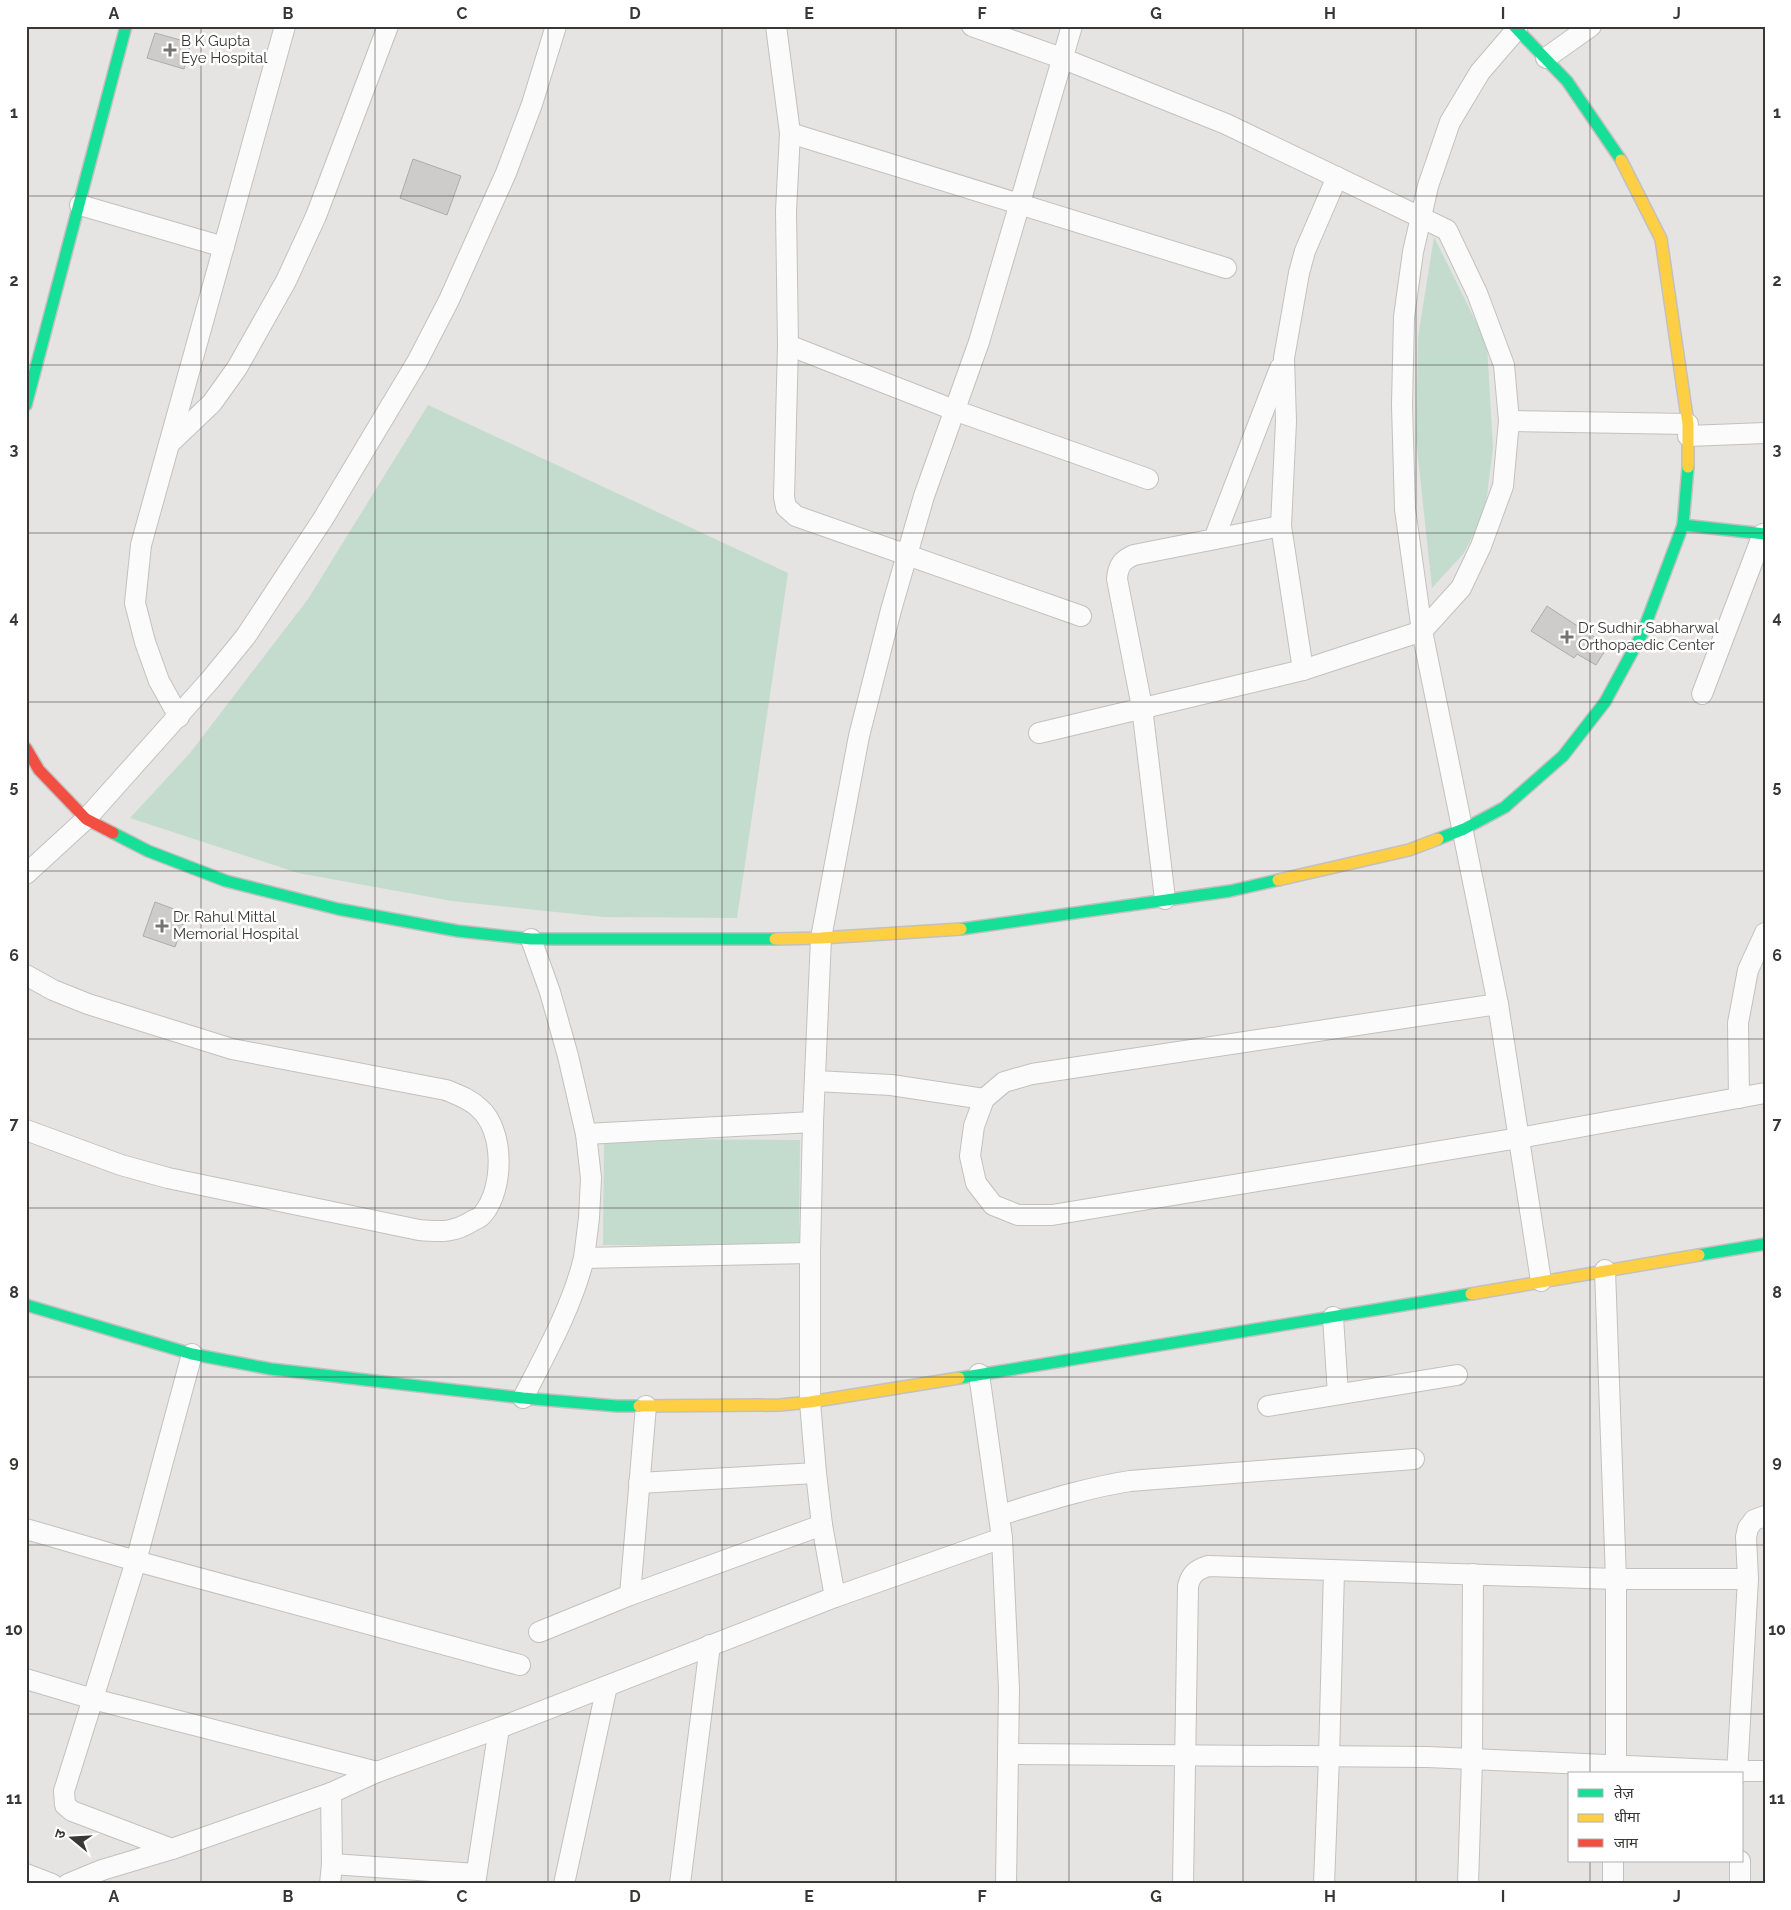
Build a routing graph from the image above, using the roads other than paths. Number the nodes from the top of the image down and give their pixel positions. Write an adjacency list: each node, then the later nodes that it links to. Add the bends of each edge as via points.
1 (126, 26): 14 (street)
2 (285, 26): 17 (street)
3 (388, 26): 26 (street, via 316,216 286,281 237,368 212,403)
4 (556, 26): 38 (street, via 506,173 449,300 417,362 323,520 246,636)
5 (776, 26): 12 (street)
6 (972, 26): 11 (street)
7 (1072, 26): 11 (street)
8 (1591, 26): 10 (street)
9 (1515, 28): 10 (street); 16 (street, via 1480,72 1450,122 1428,186)
10 (1546, 58): 24 (street, via 1567,81 1619,156 1661,239)
11 (1064, 59): 13 (street, via 1226,124); 15 (street)
12 (790, 133): 15 (street); 19 (street, via 786,211)
13 (1337, 177): 16 (street); 20 (street, via 1298,273)
14 (80, 205): 17 (street); 21 (street)
15 (1020, 206): 18 (street); 22 (street, via 979,342)
16 (1421, 218): 23 (street, via 1447,230 1477,293 1504,365); 34 (street, via 1404,318 1402,405 1405,509)
17 (224, 248): 26 (street)
18 (1226, 268)
19 (788, 345): 22 (street); 32 (street, via 786,507 796,516)
20 (1284, 358): 29 (street, via 1286,421); 31 (street)
21 (26, 405)
22 (954, 410): 27 (street); 32 (street)
23 (1509, 421): 24 (street); 34 (street, via 1503,486 1481,546 1461,588)
24 (1688, 430): 25 (street); 28 (street)
25 (1765, 434)
26 (169, 443): 38 (street, via 141,545 135,603 159,680)
27 (1148, 479)
28 (1683, 525): 30 (street); 42 (street, via 1642,634 1605,702 1564,756 1505,807)
29 (1281, 526): 31 (street); 35 (street)
30 (1764, 534): 36 (street)
31 (1214, 539): 37 (street, via 1134,555 1124,560 1118,570 1117,579)
32 (908, 554): 33 (street); 46 (street, via 859,736)
33 (1081, 616)
34 (1422, 631): 35 (street); 42 (street)
35 (1303, 670): 37 (street)
36 (1702, 694)
37 (1142, 707): 39 (street); 44 (street)
38 (179, 717): 41 (street)
39 (1039, 733)
40 (26, 748): 41 (street, via 39,770)
41 (86, 819): 43 (street); 47 (street, via 148,851 226,881 338,909 458,931)
42 (1464, 829): 44 (street, via 1409,850 1230,891); 49 (street)
43 (26, 874)
44 (1165, 899): 46 (street, via 969,928)
45 (1765, 934): 52 (street, via 1748,970 1738,1023)
46 (821, 938): 47 (street); 50 (street)
47 (532, 940): 56 (street, via 568,1056)
48 (26, 975): 55 (street, via 88,1004 232,1049 446,1090 481,1108 493,1127 500,1158 498,1181 483,1215 447,1232 419,1230 168,1178 121,1166)
49 (1498, 1004): 53 (street, via 1032,1074 1004,1082); 57 (street)
50 (816, 1081): 53 (street, via 891,1086); 54 (street)
51 (1765, 1093): 52 (street)
52 (1739, 1098): 57 (street)
53 (984, 1099): 57 (street, via 974,1126 970,1156 976,1183 993,1205 1018,1214 1052,1215)
54 (813, 1122): 56 (street); 59 (street)
55 (26, 1130)
56 (586, 1134): 60 (street, via 591,1178)
57 (1519, 1138): 62 (street)
58 (1765, 1244): 61 (street)
59 (810, 1253): 60 (street); 70 (street)
60 (584, 1258): 69 (street, via 578,1282)
61 (1605, 1270): 62 (street); 84 (street)
62 (1541, 1281): 64 (street)
63 (26, 1305): 65 (street)
64 (1333, 1316): 66 (street); 68 (street)
65 (192, 1354): 69 (street, via 272,1369); 81 (street)
66 (979, 1374): 70 (street); 76 (street)
67 (1457, 1375): 68 (street)
68 (1338, 1394): 72 (street)
69 (523, 1398): 71 (street)
70 (810, 1402): 71 (street); 74 (street)
71 (646, 1406): 75 (street)
72 (1268, 1406)
73 (1414, 1459): 76 (street, via 1105,1485)
74 (816, 1473): 75 (street); 78 (street)
75 (639, 1483): 86 (street)
76 (1000, 1515): 80 (street)
77 (1765, 1516): 85 (street, via 1754,1520 1748,1528)
78 (822, 1525): 86 (street); 87 (street)
79 (26, 1529): 81 (street)
80 (1002, 1538): 87 (street); 95 (street, via 1009,1689)
81 (136, 1561): 90 (street); 93 (street)
82 (1334, 1571): 83 (street); 96 (street, via 1208,1566 1197,1570 1190,1578); 97 (street)
83 (1473, 1574): 84 (street); 98 (street)
84 (1616, 1579): 85 (street); 99 (street)
85 (1748, 1579): 103 (street)
86 (630, 1595): 88 (street)
87 (835, 1598): 89 (street)
88 (539, 1632)
89 (710, 1646): 92 (street); 117 (street)
90 (520, 1665)
91 (26, 1680): 93 (street)
92 (607, 1686): 94 (street); 116 (street)
93 (93, 1699): 101 (street); 106 (street, via 64,1791 64,1805 72,1811)
94 (499, 1728): 101 (street); 112 (street)
95 (1008, 1754): 96 (street); 118 (street)
96 (1185, 1756): 97 (street); 119 (street)
97 (1329, 1757): 98 (street); 120 (street)
98 (1472, 1760): 99 (street); 121 (street)
99 (1616, 1769): 102 (street)
100 (1765, 1771): 104 (street)
101 (377, 1772): 105 (street)
102 (1707, 1772)
103 (1737, 1772)
104 (1744, 1772)
105 (331, 1793): 106 (street); 109 (street)
106 (172, 1849): 111 (street)
107 (1613, 1862): 122 (street)
108 (1740, 1862): 123 (street)
109 (332, 1864): 112 (street); 115 (street)
110 (26, 1874): 113 (street)
111 (101, 1877): 114 (street)
112 (475, 1879)
113 (52, 1884)
114 (68, 1884)
115 (330, 1884)
116 (564, 1884)
117 (680, 1884)
118 (1006, 1884)
119 (1183, 1884)
120 (1324, 1884)
121 (1468, 1884)
122 (1613, 1884)
123 (1740, 1884)

